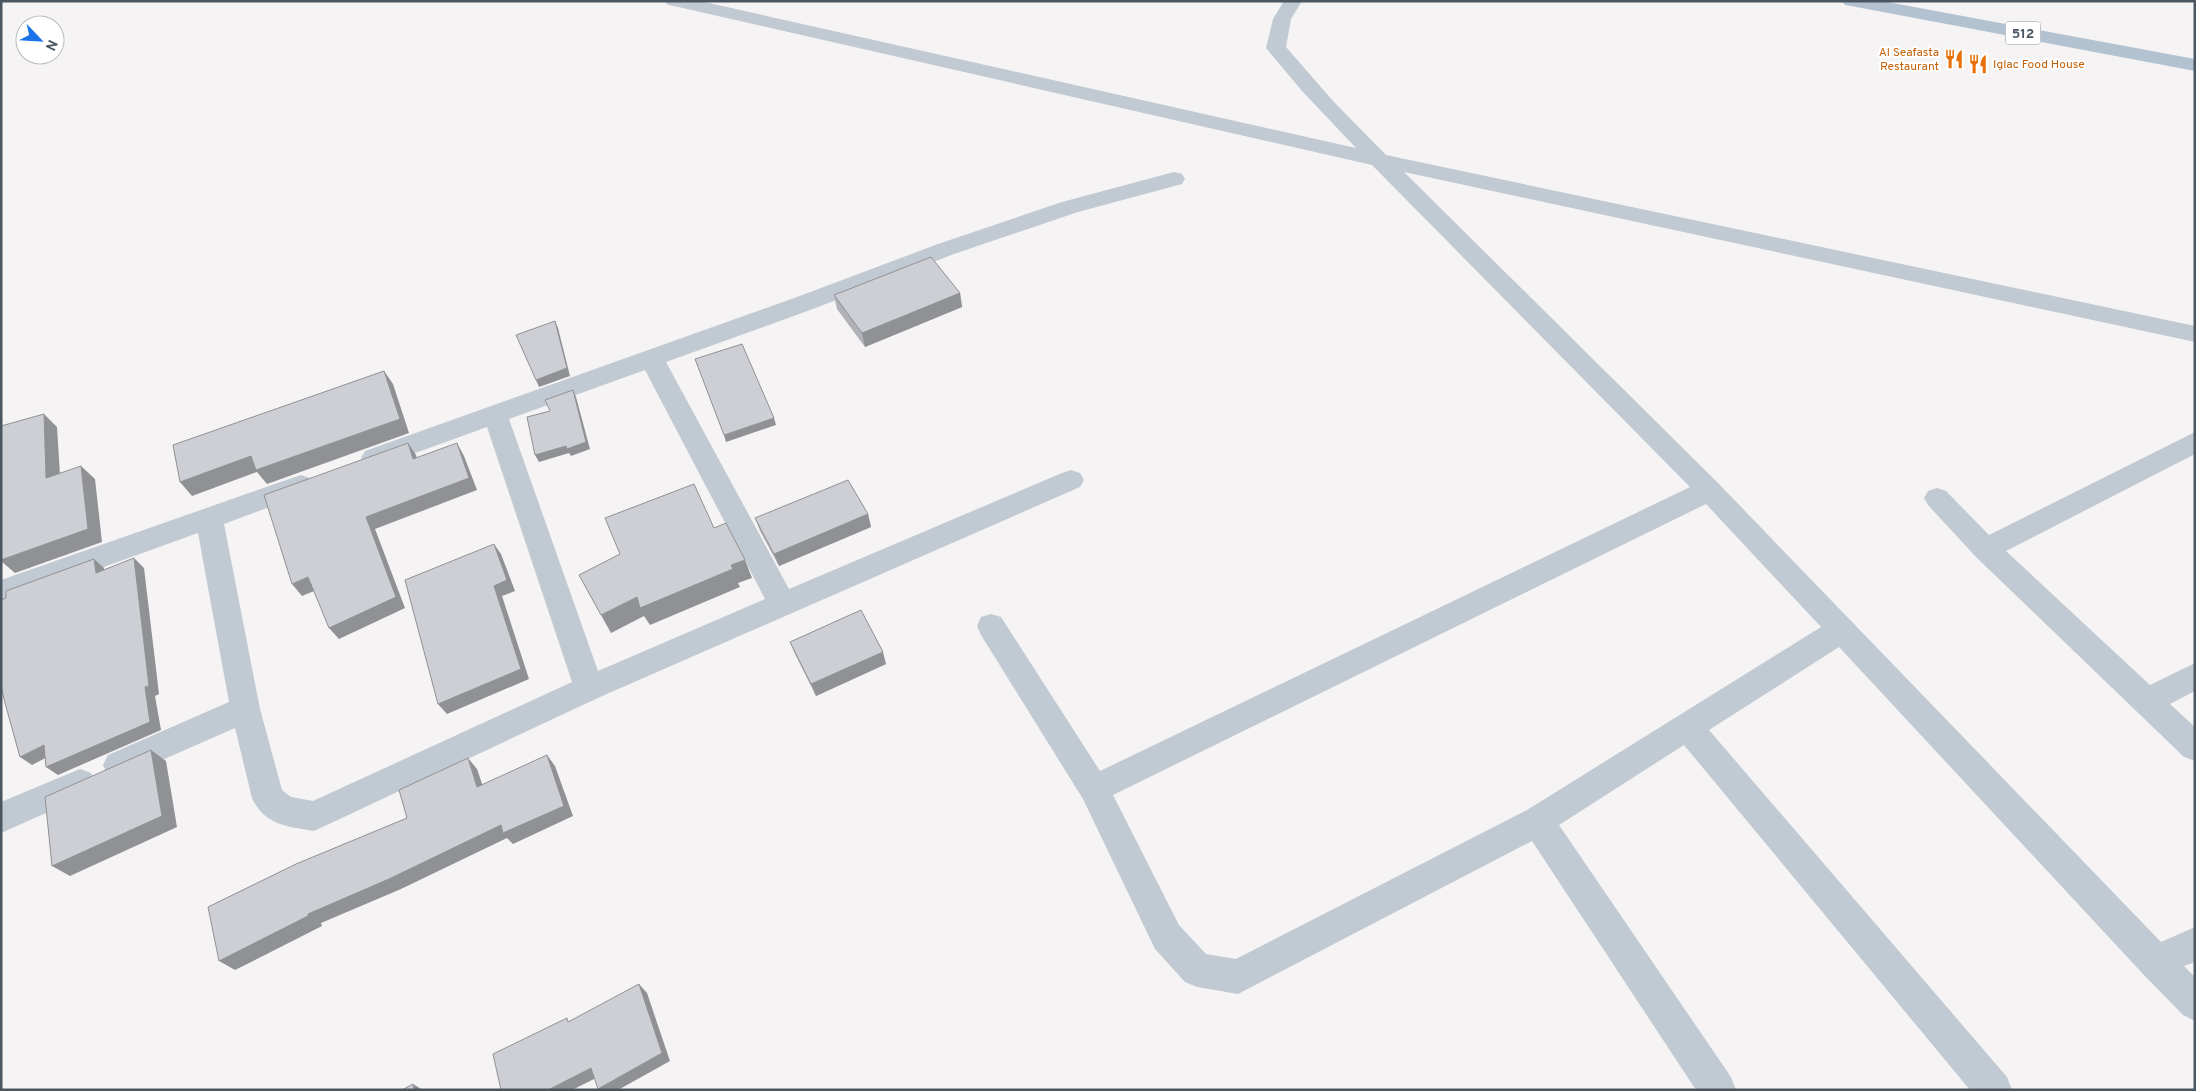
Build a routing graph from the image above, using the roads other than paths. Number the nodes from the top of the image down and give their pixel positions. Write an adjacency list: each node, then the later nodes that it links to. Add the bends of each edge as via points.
1 (674, 1): 5 (street)
2 (1293, 1): 5 (street, via 1282,20 1276,48 1300,78)
3 (1851, 1): 4 (main road, 512)
4 (2195, 65)
5 (1379, 160): 7 (street); 14 (street)
6 (1174, 179): 8 (street, via 1070,207 946,249)
7 (2195, 334)
8 (651, 358): 9 (street); 19 (street)
9 (495, 415): 11 (street); 23 (street)
10 (2195, 442): 17 (street)
11 (356, 465)
12 (320, 478): 16 (street)
13 (1071, 480): 19 (street)
14 (1709, 490): 21 (street); 28 (street)
15 (1937, 498): 17 (street)
16 (209, 518): 18 (street); 25 (street)
17 (1986, 549): 24 (street)
18 (1, 592)
19 (783, 605): 23 (street)
20 (991, 626): 28 (street)
21 (1841, 630): 26 (street); 32 (street)
22 (2195, 676): 24 (street)
23 (589, 688): 25 (street, via 314,816 284,812 268,798)
24 (2146, 702): 27 (street)
25 (245, 709): 29 (street)
26 (1687, 726): 30 (street); 35 (street)
27 (2195, 747)
28 (1094, 789): 30 (street, via 1167,936 1198,970 1238,977)
29 (1, 818)
30 (1538, 821): 34 (street)
31 (2195, 944): 32 (street)
32 (2155, 962): 33 (street)
33 (2195, 1002)
34 (1718, 1090)
35 (1994, 1090)

